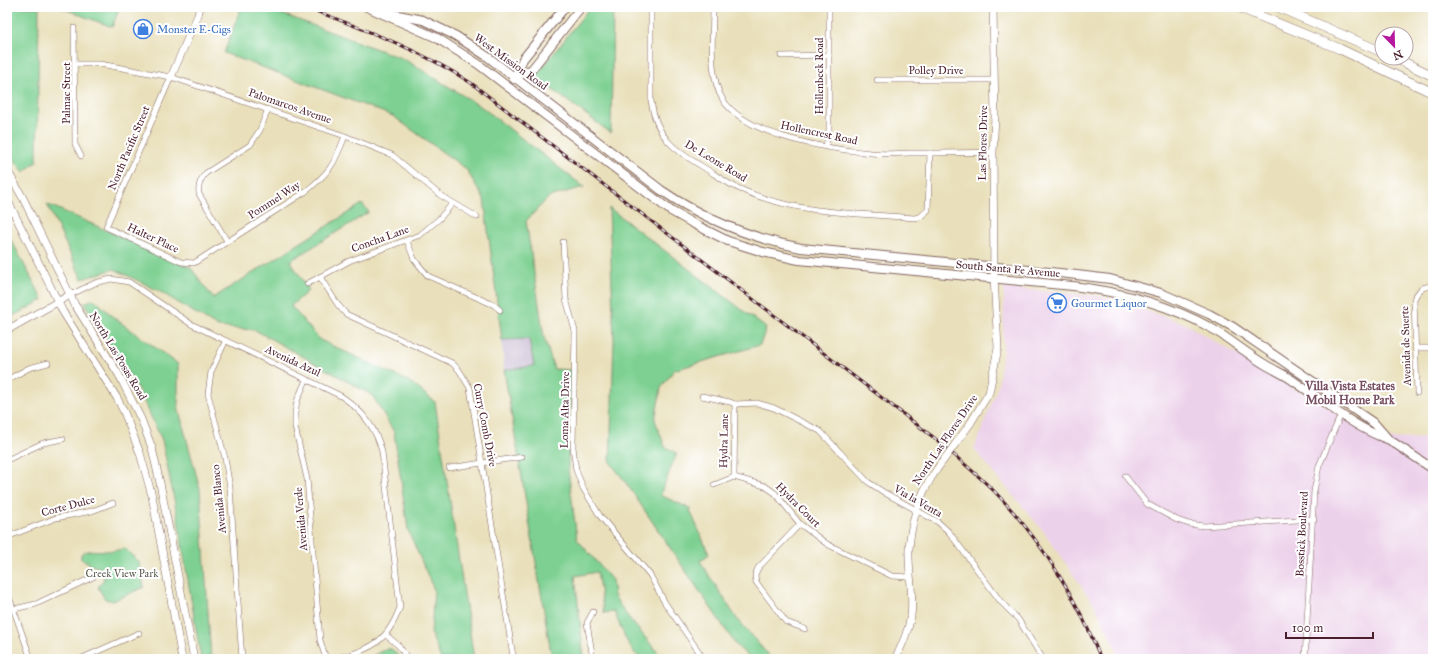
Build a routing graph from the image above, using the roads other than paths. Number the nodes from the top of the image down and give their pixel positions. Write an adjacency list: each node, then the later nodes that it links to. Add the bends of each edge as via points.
1 (200, 7): 19 (main road)
2 (367, 7): 11 (main road, West Mission Road)
3 (565, 7): 20 (main road, via 523,59)
4 (581, 7): 20 (main road, via 532,69)
5 (651, 7): 29 (street, De Leone Road, via 651,101 661,133 685,156 739,189 779,204 802,209 920,217 928,210)
6 (713, 7): 27 (street, Hollencrest Road, via 714,70 723,99 739,117 777,135)
7 (829, 7): 14 (street, Hollenbeck Road)
8 (992, 7): 22 (main road, Las Flores Drive)
9 (1238, 7): 24 (highway, via 1340,49)
10 (1278, 7): 13 (highway)
11 (378, 11): 20 (main road, West Mission Road, via 411,16 434,25 466,43); 23 (main road, West Mission Road, via 437,38)
12 (74, 28): 16 (street, Palmac Street)
13 (1374, 49)
14 (829, 55): 15 (street); 27 (street, Hollenbeck Road, via 829,130)
15 (781, 56)
16 (76, 64): 19 (street, Palomarcos Avenue, via 100,64); 30 (street, Palmac Street, via 76,144)
17 (1412, 66): 18 (highway)
18 (1433, 76)
19 (171, 77): 25 (street, Palomarcos Avenue); 37 (street, North Pacific Street)
20 (515, 78): 23 (main road); 31 (main road, West Mission Road)
21 (877, 80): 22 (street, Polley Drive)
22 (994, 80): 28 (main road, Las Flores Drive)
23 (508, 86): 32 (main road, West Mission Road)
24 (1433, 93)
25 (268, 109): 26 (street, Palomarcos Avenue); 38 (street, via 260,130 250,144 202,176 198,186 199,194)
26 (345, 136): 35 (street, Palomarcos Avenue, via 392,155); 38 (street, Pommel Way, via 334,163 322,178 305,192)
27 (826, 146): 29 (street, Hollencrest Road, via 872,154)
28 (993, 152): 29 (street, Hollencrest Road); 42 (main road, Las Flores Drive)
29 (930, 153)
30 (81, 156)
31 (619, 158): 42 (main road, South Santa Fe Avenue, via 682,204 728,228 757,238 826,252)
32 (611, 166): 44 (main road, South Santa Fe Avenue, via 671,211 694,224 728,240 764,252 825,263)
33 (7, 170): 47 (main road, North Las Posas Road)
34 (7, 199): 48 (main road, North Las Posas Road)
35 (453, 203): 36 (street, Palomarcos Avenue); 39 (street, Concha Lane, via 432,227)
36 (477, 217)
37 (106, 227): 41 (street, Halter Place, via 181,262)
38 (227, 241): 41 (street, Pommel Way)
39 (407, 241): 43 (street, Concha Lane, via 349,261); 49 (street, via 414,259 428,276)
40 (564, 242): 94 (street, Loma Alta Drive, via 566,299 575,331 573,447 576,470 583,488 600,516 650,575 665,603)
41 (194, 263)
42 (994, 266): 44 (main road, Las Flores Drive); 62 (main road, South Santa Fe Avenue, via 1110,279 1186,303 1233,327 1375,424)
43 (320, 277): 45 (street, Concha Lane); 65 (street, Curry Comb Drive, via 346,314 444,359 459,370 470,388)
44 (994, 278): 60 (main road, South Santa Fe Avenue, via 1096,289 1137,298 1184,315 1236,343); 72 (main road, North Las Flores Drive, bridge, via 998,348 989,392 983,406 936,469 922,492)
45 (307, 284)
46 (1433, 286): 52 (street, Avenida de Suerte, via 1418,290 1414,299)
47 (70, 296): 48 (main road, Avenida Azul); 51 (street, Avenida Azul, via 96,283 111,279 129,282 191,324); 88 (main road, North Las Posas Road, via 127,390 150,443 163,495)
48 (58, 302): 50 (main road, Avenida Azul); 87 (main road, North Las Posas Road, via 85,350 117,398 140,452 152,496)
49 (500, 310)
50 (7, 330)
51 (225, 342): 56 (street, Avenida Azul); 89 (street, Avenida Blanco, via 211,372 208,394 230,488)
52 (1416, 348): 53 (street); 57 (street, Avenida de Suerte)
53 (1433, 348)
54 (48, 363): 55 (street, via 29,368)
55 (7, 380)
56 (306, 380): 83 (street, Avenida Azul, via 354,404 368,420 379,440 400,607); 90 (street, Avenida Verde, via 297,401 295,427 307,479 320,640)
57 (1417, 393)
58 (702, 396): 59 (street, Via la Venta)
59 (735, 404): 69 (street, Hydra Lane); 72 (street, Via la Venta, via 757,403 774,408 820,431 868,482)
60 (1341, 414): 62 (main road, South Santa Fe Avenue, via 1368,432); 73 (street, Bosstick Boulevard, via 1319,466 1314,491)
61 (63, 439): 64 (street, via 43,443)
62 (1388, 439): 67 (main road, South Santa Fe Avenue)
63 (522, 457): 65 (street)
64 (7, 460)
65 (483, 463): 66 (street); 84 (street, Curry Comb Drive)
66 (449, 468)
67 (1433, 469)
68 (1125, 476): 73 (street, via 1147,504 1189,524 1204,526)
69 (734, 477): 70 (street); 74 (street, Hydra Court, via 765,486 775,493)
70 (714, 485)
71 (113, 503): 75 (street, Corte Dulce, via 92,511 56,518)
72 (916, 511): 77 (main road, North Las Flores Drive, via 909,549); 96 (street, Via la Venta, via 938,522 961,545 1001,602 1024,628)
73 (1314, 519): 97 (street, Bosstick Boulevard)
74 (800, 524): 77 (street, Hydra Court, via 827,544 875,568 892,576); 81 (street, via 758,568 755,575 756,582 786,622)
75 (7, 537)
76 (93, 577): 79 (street, via 36,604)
77 (910, 577): 95 (main road, North Las Flores Drive, via 911,616)
78 (7, 591): 79 (street)
79 (14, 609): 85 (street)
80 (593, 612): 93 (street, via 587,623)
81 (804, 630)
82 (139, 633): 86 (street)
83 (386, 635): 91 (street, via 376,644 360,652); 92 (street, via 399,646)
84 (513, 656)
85 (31, 659)
86 (80, 659)
87 (182, 659)
88 (194, 659)
89 (242, 659)
90 (326, 659)
91 (333, 659)
92 (408, 659)
93 (593, 659)
94 (704, 659)
95 (895, 659)
96 (1043, 659)
97 (1305, 659)

